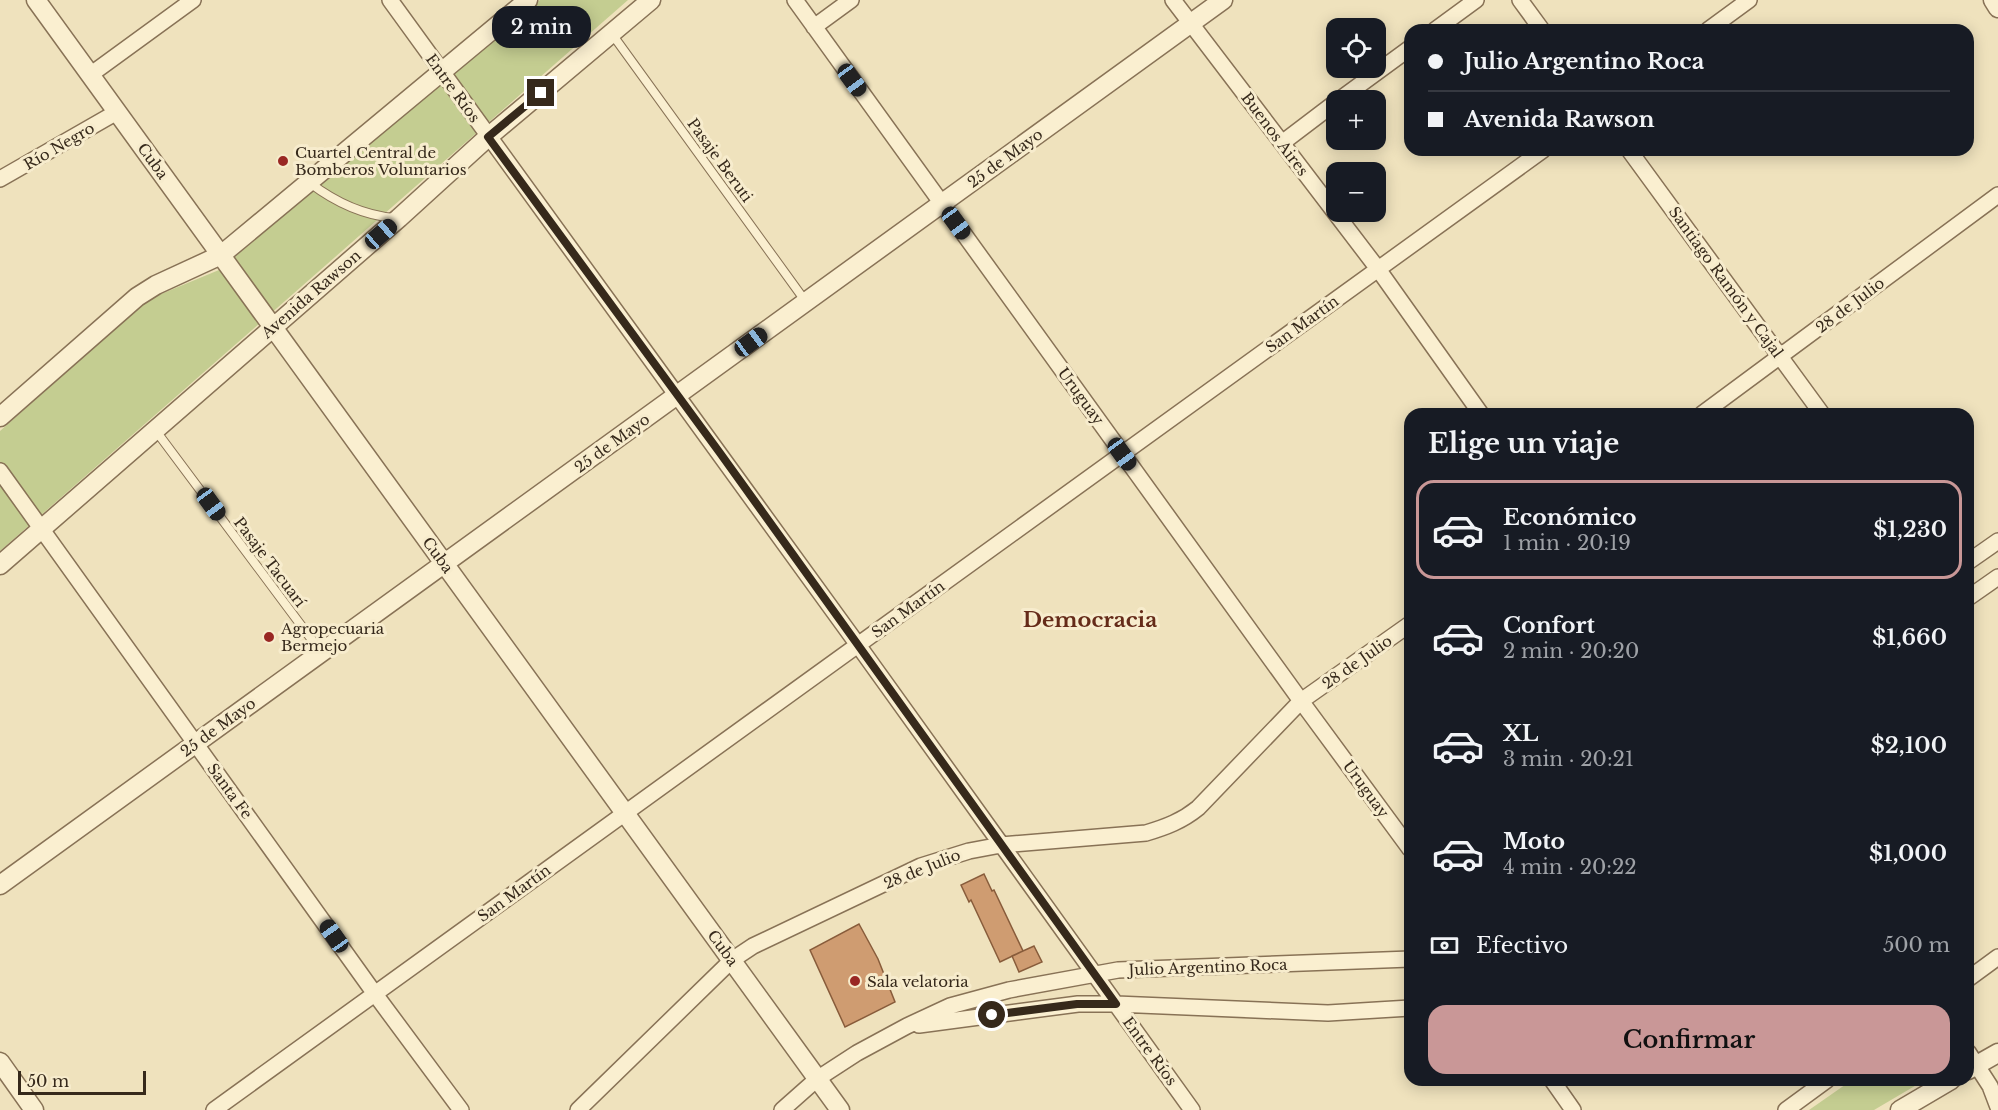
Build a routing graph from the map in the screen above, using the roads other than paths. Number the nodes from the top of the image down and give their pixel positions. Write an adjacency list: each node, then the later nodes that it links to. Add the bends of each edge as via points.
1 (36, 0): 23 (street, Cuba)
2 (193, 0): 23 (street)
3 (390, 0): 22 (street, Entre Ríos)
4 (528, 0): 22 (street)
5 (651, 0): 20 (street, Avenida Rawson)
6 (795, 0): 19 (street, Uruguay)
7 (851, 0): 19 (street)
8 (1173, 0): 15 (street, Buenos Aires)
9 (1223, 0): 15 (street, 25 de Mayo)
10 (1476, 0): 16 (street)
11 (1520, 0): 17 (street)
12 (1749, 0): 18 (street)
13 (1993, 0): 14 (street)
14 (1998, 8)
15 (1191, 24): 28 (street, Buenos Aires); 34 (street, 25 de Mayo)
16 (1443, 24)
17 (1538, 24)
18 (1716, 24)
19 (814, 27): 34 (street, Uruguay)
20 (612, 34): 27 (street, Avenida Rawson); 38 (lane, Pasaje Beruti)
21 (1404, 52): 24 (street)
22 (441, 71): 27 (street, Entre Ríos); 32 (street)
23 (90, 75): 26 (street, Cuba)
24 (1353, 90)
25 (1326, 110): 28 (street)
26 (117, 112): 31 (street, Río Negro); 36 (street, Cuba)
27 (488, 137): 35 (street, Avenida Rawson); 41 (street, Entre Ríos)
28 (1282, 143): 37 (street, Buenos Aires)
29 (1535, 156): 37 (street, San Martín)
30 (1633, 156): 40 (street, Santiago Ramón y Cajal)
31 (0, 179)
32 (308, 182): 35 (lane, via 328,197 372,216); 36 (street)
33 (1998, 195): 40 (street, 28 de Julio)
34 (942, 204): 38 (street, 25 de Mayo); 47 (street, Uruguay)
35 (399, 218): 39 (street, Avenida Rawson)
36 (221, 255): 39 (street, Cuba); 45 (street, via 137,297)
37 (1378, 269): 42 (street, Buenos Aires); 47 (street, San Martín)
38 (806, 302): 41 (street, 25 de Mayo)
39 (273, 327): 46 (street, Avenida Rawson); 52 (street, Cuba)
40 (1780, 357): 43 (street, 28 de Julio); 44 (street, Santiago Ramón y Cajal)
41 (678, 395): 52 (street, 25 de Mayo); 57 (street, Entre Ríos)
42 (1477, 408)
43 (1710, 408)
44 (1818, 408)
45 (0, 417)
46 (155, 429): 49 (street, Avenida Rawson); 58 (lane, Pasaje Tacuarí)
47 (1122, 454): 57 (street, San Martín); 59 (street, Uruguay)
48 (0, 471): 49 (street, Santa Fe)
49 (41, 528): 53 (street, Avenida Rawson); 60 (street, Santa Fe)
50 (1998, 541): 51 (street)
51 (1974, 558)
52 (444, 563): 58 (street, 25 de Mayo); 61 (street, Cuba)
53 (0, 565)
54 (1998, 577): 55 (street)
55 (1974, 594)
56 (1404, 628): 59 (street, 28 de Julio)
57 (858, 645): 61 (street, San Martín); 63 (street, Entre Ríos)
58 (321, 653): 60 (street, 25 de Mayo)
59 (1301, 701): 62 (street, Uruguay); 63 (street, 28 de Julio, via 1198,808 1168,827 1146,833)
60 (196, 743): 64 (street, 25 de Mayo); 70 (street, Santa Fe)
61 (625, 813): 67 (street, Cuba); 70 (street, San Martín)
62 (1404, 841)
63 (1001, 844): 67 (street, 28 de Julio, via 921,866 753,946); 68 (street, Entre Ríos)
64 (0, 885)
65 (1998, 957): 69 (street)
66 (1404, 959): 68 (street, Julio Argentino Roca)
67 (732, 960): 78 (street, Cuba); 86 (street, 28 de Julio)
68 (1095, 974): 71 (street, Entre Ríos); 73 (street, Julio Argentino Roca, via 950,1006)
69 (1974, 975)
70 (375, 994): 84 (street, San Martín); 85 (street, Santa Fe)
71 (1116, 1004): 72 (street, Julio Argentino Roca, via 1328,1013); 73 (street, Julio Argentino Roca, via 1077,1004); 89 (street, Entre Ríos)
72 (1404, 1008)
73 (907, 1026): 78 (street, Julio Argentino Roca)
74 (1998, 1053): 75 (street)
75 (1974, 1061)
76 (0, 1062): 83 (street)
77 (1974, 1066): 82 (street, via 1990,1086)
78 (817, 1079): 87 (street, Julio Argentino Roca); 88 (street, Cuba)
79 (1556, 1086): 90 (street)
80 (1819, 1086): 91 (street)
81 (1941, 1086): 92 (street)
82 (1998, 1107)
83 (34, 1110)
84 (214, 1110)
85 (461, 1110)
86 (578, 1110)
87 (782, 1110)
88 (840, 1110)
89 (1192, 1110)
90 (1573, 1110)
91 (1786, 1110)
92 (1900, 1110)

